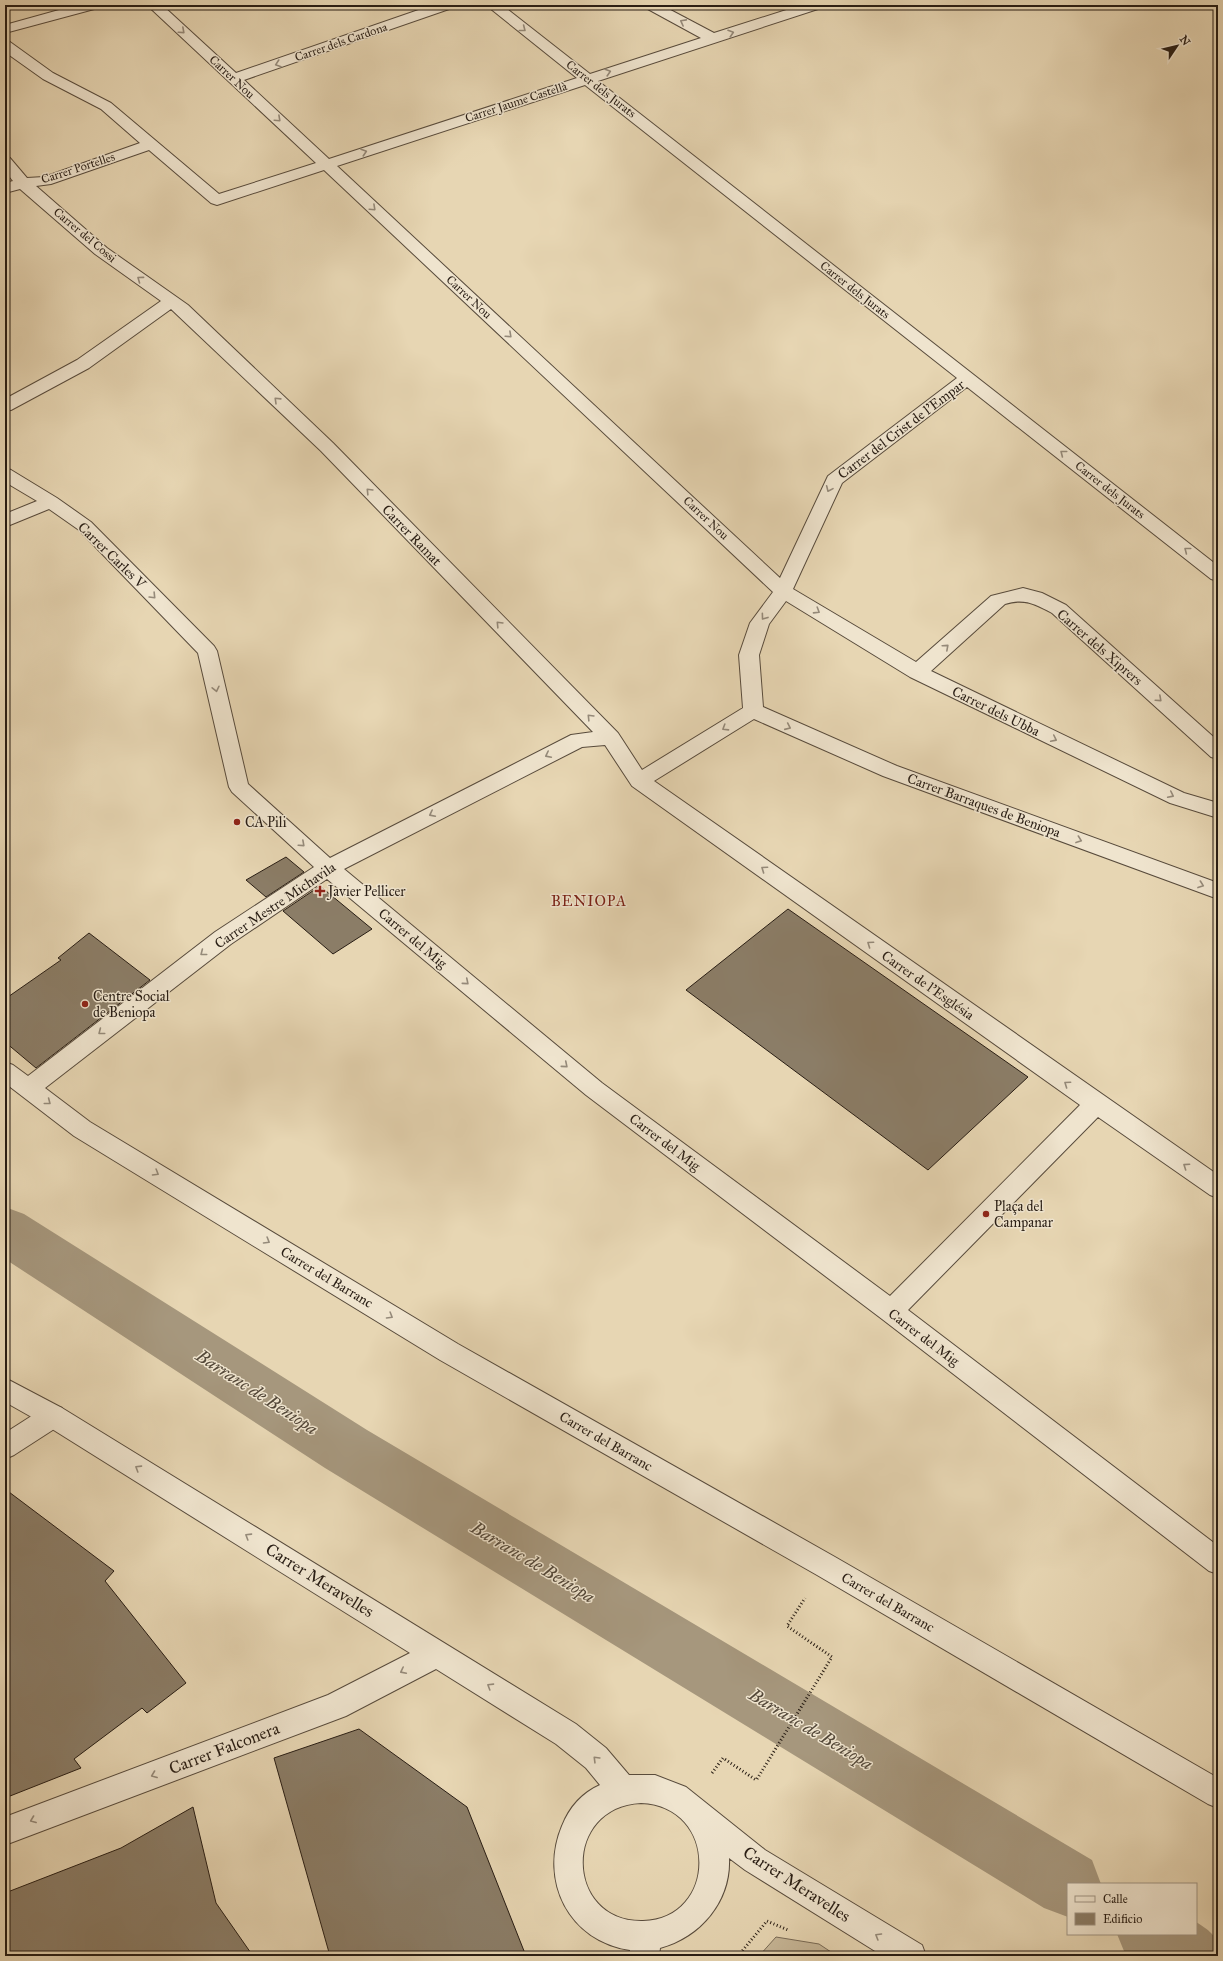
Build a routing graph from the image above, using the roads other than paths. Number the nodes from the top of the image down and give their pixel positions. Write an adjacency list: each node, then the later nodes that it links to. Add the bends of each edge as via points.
1 (93, 5): 7 (street)
2 (154, 5): 10 (street, Carrer Nou, one-way to 10)
3 (447, 5): 10 (street, Carrer dels Cardona, one-way to 10)
4 (493, 5): 11 (street, Carrer dels Jurats, one-way to 11)
5 (651, 5): 8 (street, one-way to 5)
6 (816, 5): 8 (street, Carrer Jaume Castellà, one-way to 6)
7 (5, 29)
8 (714, 39): 11 (street, Carrer Jaume Castellà, one-way to 8)
9 (5, 45): 12 (street, via 48,76 106,106)
10 (234, 79): 14 (street, Carrer Nou, one-way to 14)
11 (588, 79): 14 (street, Carrer Jaume Castellà, one-way to 11); 18 (street, Carrer dels Jurats)
12 (150, 144): 14 (street, Carrer Jaume Castellà, via 217,200); 15 (street, Carrer Portelles, via 46,181)
13 (5, 162): 15 (street, Carrer del Cossi)
14 (327, 165): 24 (street, Carrer Nou, one-way to 24)
15 (23, 183): 16 (street, Carrer Portelles); 17 (street, Carrer del Cossi, one-way to 15, via 101,251)
16 (5, 188)
17 (172, 302): 19 (street, via 83,364); 28 (street, Carrer Ramat, one-way to 17, via 327,448)
18 (968, 378): 23 (street, Carrer dels Jurats, one-way to 18); 24 (street, Carrer del Crist de l'Empar, one-way to 24, via 834,480)
19 (5, 406)
20 (5, 474): 21 (street, Carrer Carles V)
21 (51, 502): 22 (street); 25 (street, Carrer Carles V, one-way to 25, via 85,526)
22 (5, 521)
23 (1218, 575)
24 (783, 590): 26 (street, Carrer dels Ubba, one-way to 26); 27 (street, Carrer del Crist de l'Empar, one-way to 27, via 760,623 749,655 754,695)
25 (207, 651): 32 (street, Carrer del Mig, one-way to 32, via 239,787)
26 (917, 672): 29 (street, Carrer dels Xiprers, one-way to 29, via 998,600 1013,594 1033,595 1058,609); 31 (street, Carrer dels Ubba, one-way to 31, via 1177,798)
27 (753, 711): 30 (street, one-way to 30); 33 (street, Carrer Barraques de Beniopa, one-way to 33, via 890,771)
28 (611, 738): 30 (street, Carrer Ramat); 32 (street, Carrer Mestre Michavila, one-way to 32, via 578,740)
29 (1218, 752)
30 (639, 781): 36 (street, Carrer de l'Església, one-way to 30)
31 (1218, 811)
32 (328, 868): 35 (street, Carrer Mestre Michavila, one-way to 35, via 222,938); 38 (street, Carrer del Mig, one-way to 38, via 594,1089)
33 (1218, 891)
34 (5, 1071): 35 (street, Carrer del Barranc)
35 (29, 1088): 45 (street, Carrer del Barranc, one-way to 45, via 82,1129 449,1352 826,1566)
36 (1096, 1104): 37 (street, Carrer de l'Església, one-way to 36); 38 (street)
37 (1218, 1188)
38 (890, 1311): 42 (street, Carrer del Mig)
39 (5, 1388): 40 (street, Carrer Meravelles)
40 (53, 1416): 41 (street); 43 (street, Carrer Meravelles, one-way to 40)
41 (5, 1447)
42 (1218, 1562)
43 (438, 1653): 44 (street, Carrer Meravelles, one-way to 43, via 596,1758 566,1734); 47 (street, Carrer Falconera, one-way to 47, via 336,1706)
44 (622, 1788): 46 (street, via 653,1789); 48 (street, via 600,1800 581,1817 570,1840 567,1866 572,1892 587,1914 608,1929 634,1937)
45 (1218, 1794)
46 (688, 1805): 48 (street, via 704,1825 713,1850 714,1876 708,1895 694,1916); 49 (street, Carrer Meravelles, one-way to 46, via 756,1860)
47 (5, 1831)
48 (645, 1946)
49 (911, 1956)

